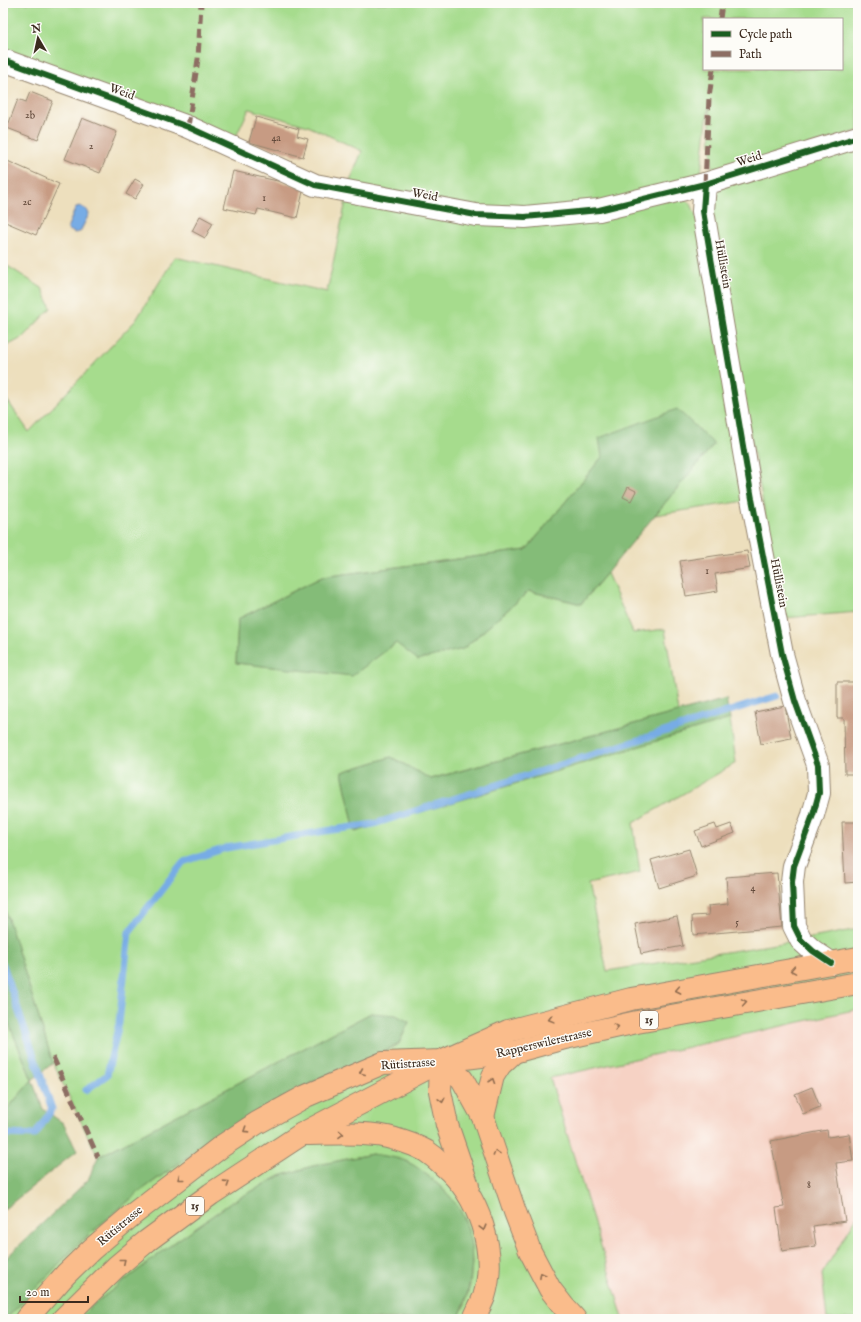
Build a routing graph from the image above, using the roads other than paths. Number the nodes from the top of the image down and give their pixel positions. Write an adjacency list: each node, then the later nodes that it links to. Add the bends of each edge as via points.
1 (3, 60): 3 (street, Weid, via 188,127 315,185 476,215 525,217 599,210)
2 (858, 137): 3 (street, Weid)
3 (705, 184): 5 (street, Hüllistein, via 703,211 753,507 782,654 795,701 818,765 819,793 794,866 794,926 801,940)
4 (858, 958): 5 (main road, Rapperswilerstrasse / 15)
5 (831, 963): 8 (main road, Rapperswilerstrasse / 15, one-way to 8, via 631,999 508,1031)
6 (858, 983): 7 (main road, Rapperswilerstrasse / 15, one-way to 6, via 637,1022)
7 (514, 1052): 8 (main road, Rapperswilerstrasse / 15); 9 (main road, one-way to 7, via 493,1076)
8 (441, 1061): 9 (main road, via 462,1079); 10 (main road, Rütistrasse / 15); 11 (main road, one-way to 11, via 440,1091 447,1125); 12 (main road, Rütistrasse / 15, one-way to 12, via 383,1063 306,1096 257,1123 222,1146 132,1215 66,1274)
9 (483, 1117): 15 (main road, one-way to 9, via 550,1289 530,1251)
10 (302, 1134): 11 (main road, one-way to 11, via 368,1134 394,1138 428,1152 454,1174); 13 (main road, Rütistrasse / 15, one-way to 10, via 147,1241 210,1194)
11 (475, 1204): 14 (main road, one-way to 14, via 484,1235 488,1264 484,1297)
12 (27, 1317)
13 (62, 1319)
14 (474, 1319)
15 (575, 1319)

